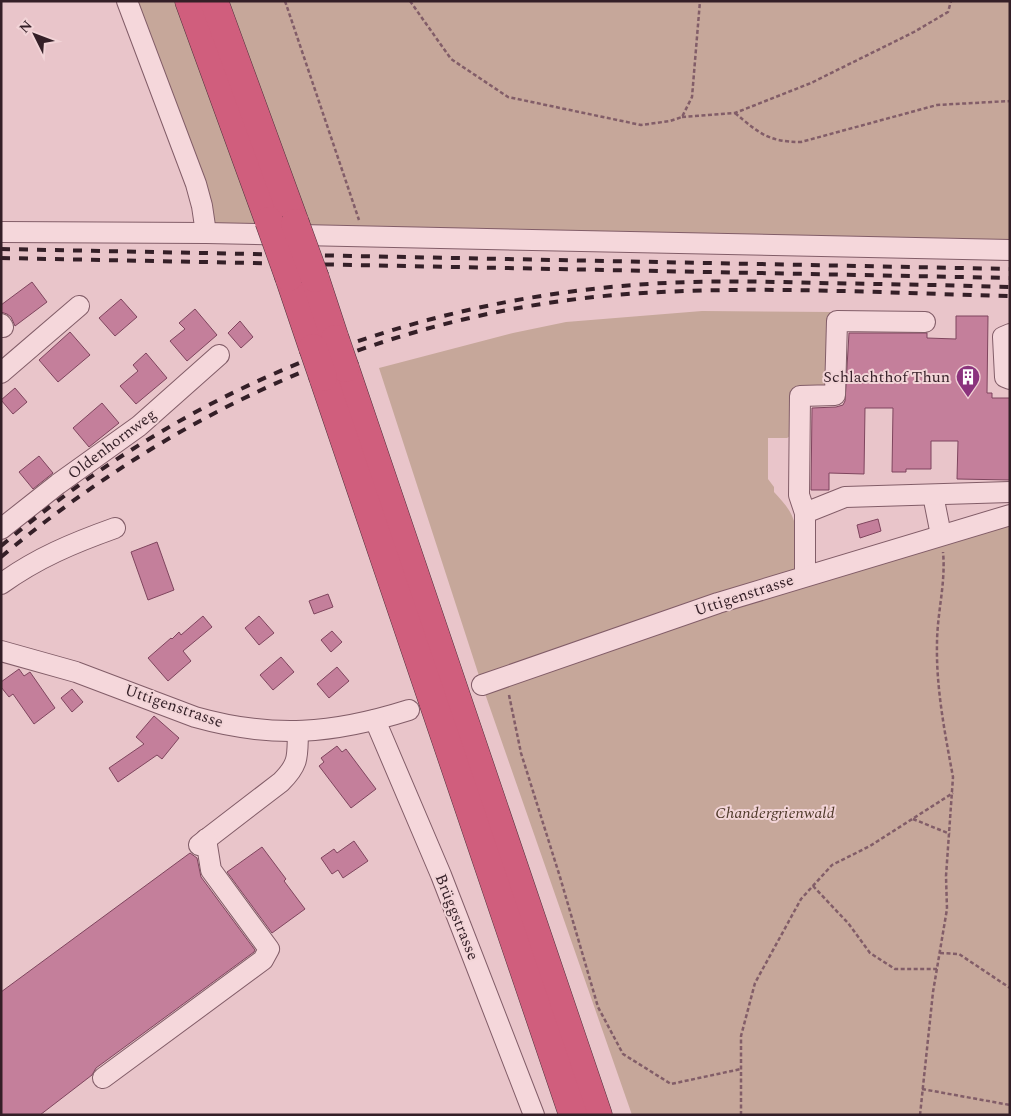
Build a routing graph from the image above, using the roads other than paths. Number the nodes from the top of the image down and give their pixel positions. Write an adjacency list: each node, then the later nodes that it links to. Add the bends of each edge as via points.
1 (128, 1): 6 (street, via 196,184)
2 (189, 1): 4 (highway)
3 (214, 1): 4 (highway)
4 (282, 222): 12 (highway, bridge)
5 (1, 232): 6 (street)
6 (206, 233): 7 (street)
7 (1010, 250)
8 (79, 306): 13 (street)
9 (925, 322): 17 (street, via 837,321 835,395 800,396 799,495)
10 (1010, 334): 14 (street, via 1003,337 1005,377)
11 (219, 355): 20 (street, Oldenhornweg, via 139,426)
12 (334, 372): 31 (highway); 32 (highway)
13 (1, 373)
14 (1010, 379)
15 (1010, 492): 16 (street)
16 (933, 495): 17 (street, via 845,497); 21 (street)
17 (805, 512): 22 (street)
18 (1010, 515): 21 (street, Uttigenstrasse)
19 (115, 528): 23 (street, via 45,556)
20 (1, 529)
21 (941, 535): 22 (street, Uttigenstrasse)
22 (805, 576): 25 (street, Uttigenstrasse)
23 (1, 584)
24 (1, 650): 28 (street, Uttigenstrasse, via 76,672 216,722 254,730)
25 (482, 684)
26 (409, 710): 27 (street, Uttigenstrasse)
27 (376, 720): 28 (street, Uttigenstrasse, via 342,728); 30 (street, Brüggstrasse, via 441,875)
28 (298, 732): 29 (street, via 297,762 291,772 202,842 211,870 269,949 263,960)
29 (103, 1078)
30 (534, 1115)
31 (574, 1115)
32 (598, 1115)

